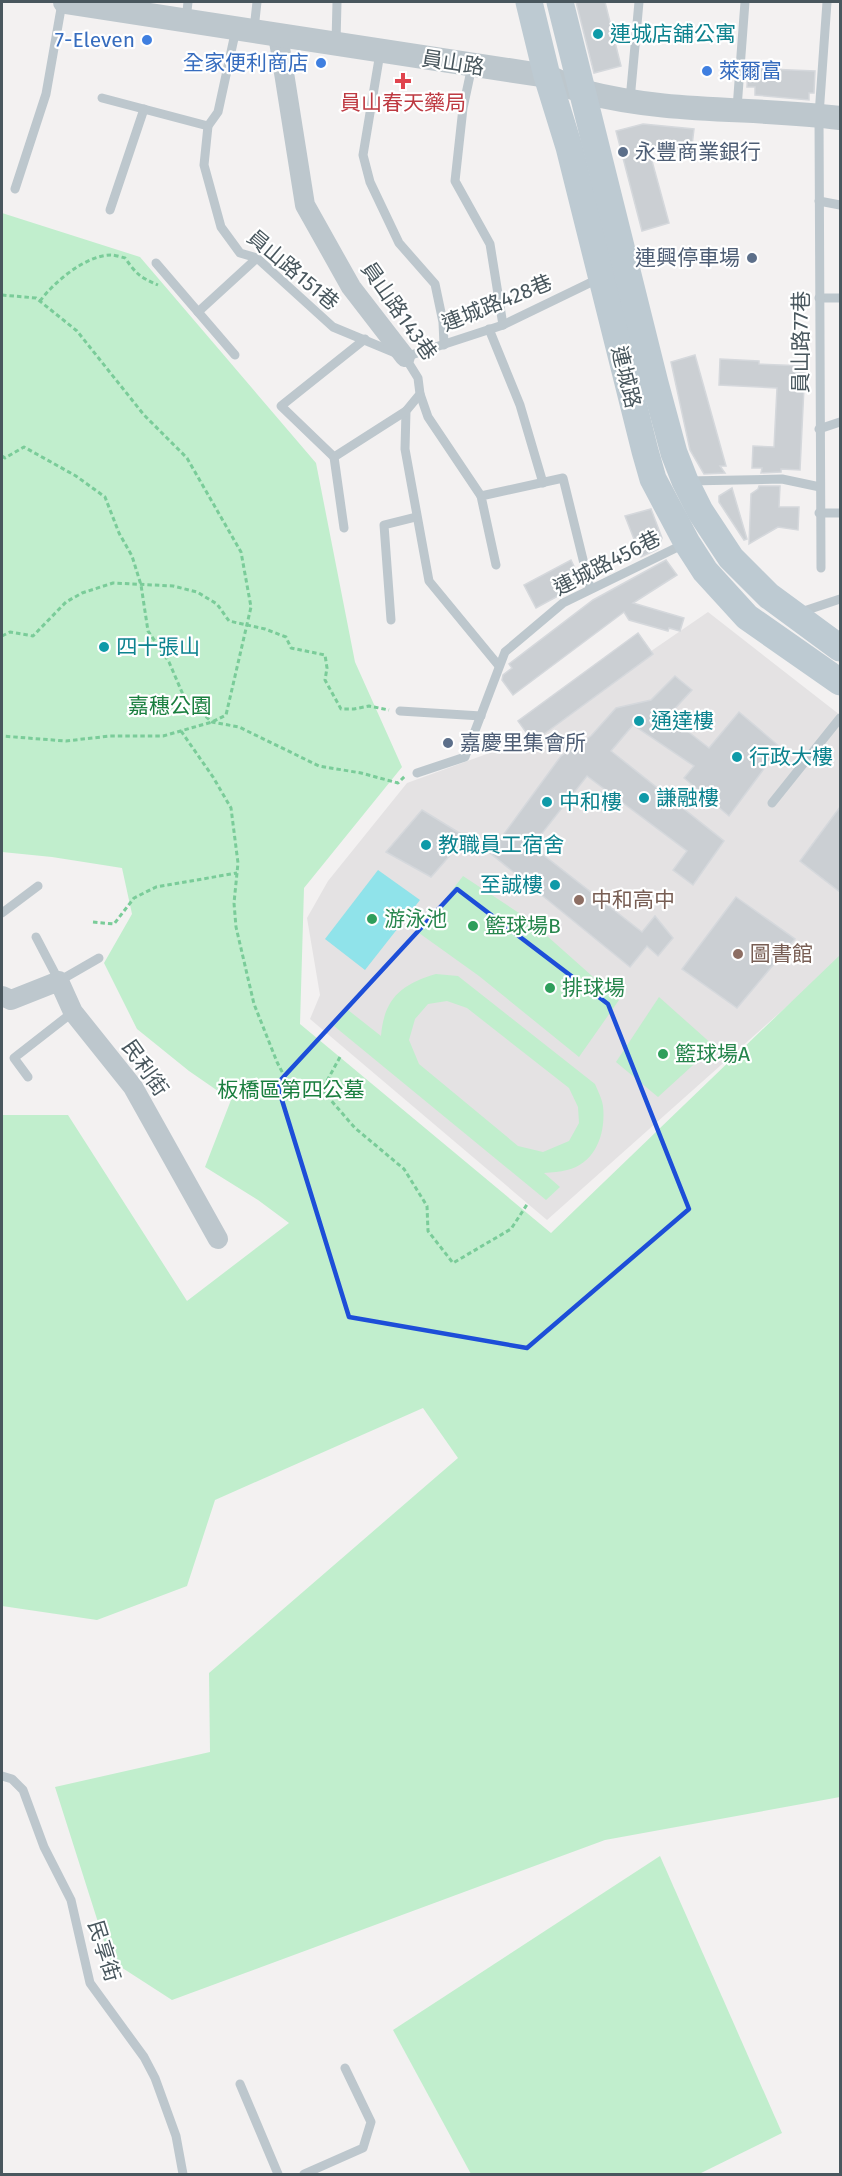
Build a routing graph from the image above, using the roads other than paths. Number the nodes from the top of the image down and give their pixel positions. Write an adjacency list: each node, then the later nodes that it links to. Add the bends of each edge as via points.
1 (63, 2): 9 (street, 員山路); 24 (lane, via 46,94)
2 (257, 2): 11 (lane, 員山路151巷)
3 (337, 2): 13 (lane)
4 (530, 2): 16 (main road, 連城路)
5 (560, 2): 17 (main road, 連城路)
6 (639, 2): 19 (lane)
7 (745, 2): 21 (lane)
8 (827, 2): 22 (lane, 員山路77巷)
9 (120, 6): 10 (street, 員山路)
10 (187, 11): 11 (street, 員山路)
11 (245, 29): 12 (street, 員山路); 23 (lane, 員山路151巷, via 218,112)
12 (278, 35): 13 (street, 員山路); 39 (street, 員山路143巷, via 305,205 351,287)
13 (337, 44): 14 (street, 員山路)
14 (381, 51): 15 (street, 員山路); 37 (lane, via 363,155 370,182 399,243 435,284)
15 (472, 66): 16 (street, 員山路); 34 (lane, via 455,182 490,243)
16 (548, 76): 17 (street, 員山路); 30 (main road, 連城路)
17 (584, 92): 19 (street, 員山路); 45 (main road, 連城路, via 655,383)
18 (102, 98): 20 (lane)
19 (630, 100): 21 (street, 員山路)
20 (144, 109): 23 (lane); 27 (lane)
21 (737, 110): 22 (street, 員山路)
22 (830, 117): 25 (lane, 員山路77巷)
23 (208, 126): 28 (lane, 員山路151巷, via 204,165 221,227 240,253)
24 (15, 189)
25 (819, 201): 26 (lane); 31 (lane, 員山路77巷)
26 (840, 205)
27 (110, 210)
28 (257, 258): 33 (lane); 36 (lane, 員山路151巷, via 333,327)
29 (156, 263): 33 (lane)
30 (601, 278): 34 (lane, 連城路428巷); 53 (main road, 連城路, via 651,470)
31 (819, 298): 32 (lane); 43 (lane, 員山路77巷)
32 (840, 298)
33 (198, 312): 38 (lane)
34 (503, 324): 35 (lane, 連城路428巷)
35 (489, 329): 37 (lane, 連城路428巷); 46 (lane, via 520,405)
36 (365, 339): 39 (lane, 員山路151巷); 44 (lane, via 281,406)
37 (444, 345): 39 (lane, 連城路428巷)
38 (235, 355)
39 (405, 357): 40 (lane, 員山路143巷, via 418,378)
40 (420, 394): 41 (lane, 員山路143巷); 48 (lane, via 428,417)
41 (406, 411): 44 (lane, 員山路143巷); 51 (lane, via 405,449)
42 (840, 423): 43 (lane)
43 (819, 429): 47 (lane, 員山路77巷)
44 (334, 457): 52 (lane)
45 (685, 481): 47 (lane, via 782,479); 58 (main road, 連城路, via 731,558)
46 (543, 483): 48 (lane); 56 (lane, via 563,478)
47 (820, 487): 49 (lane, 員山路77巷)
48 (481, 496): 54 (lane)
49 (819, 513): 50 (lane); 55 (lane, 員山路77巷)
50 (840, 513)
51 (416, 518): 59 (lane, via 384,525); 61 (lane, via 429,581)
52 (344, 528)
53 (687, 543): 56 (lane, 連城路456巷); 62 (main road, 連城路, via 705,571 747,617)
54 (496, 566)
55 (821, 568)
56 (590, 588): 61 (lane, 連城路456巷, via 563,603 506,652)
57 (840, 599): 58 (lane)
58 (794, 616): 60 (main road, 連城路)
59 (391, 620)
60 (840, 648)
61 (499, 666): 64 (lane, 連城路456巷)
62 (840, 682)
63 (400, 711): 64 (lane)
64 (481, 716): 66 (lane, 連城路456巷, via 465,757)
65 (840, 718): 67 (lane)
66 (417, 773)
67 (772, 803)
68 (38, 886): 69 (lane)
69 (2, 913)
70 (36, 937): 72 (lane)
71 (99, 958): 72 (lane)
72 (59, 981): 73 (street); 74 (street, 民利街)
73 (5, 1001)
74 (73, 1012): 75 (lane, via 14,1058); 76 (street, 民利街, via 133,1087)
75 (27, 1077)
76 (218, 1239)
77 (2, 1776): 80 (lane, 民享街, via 12,1779 23,1790 44,1847 70,1900 90,1983 155,2078 176,2136)
78 (345, 2068): 82 (lane, via 371,2122 363,2148)
79 (240, 2084): 81 (lane)
80 (183, 2175)
81 (278, 2175)
82 (304, 2175)

